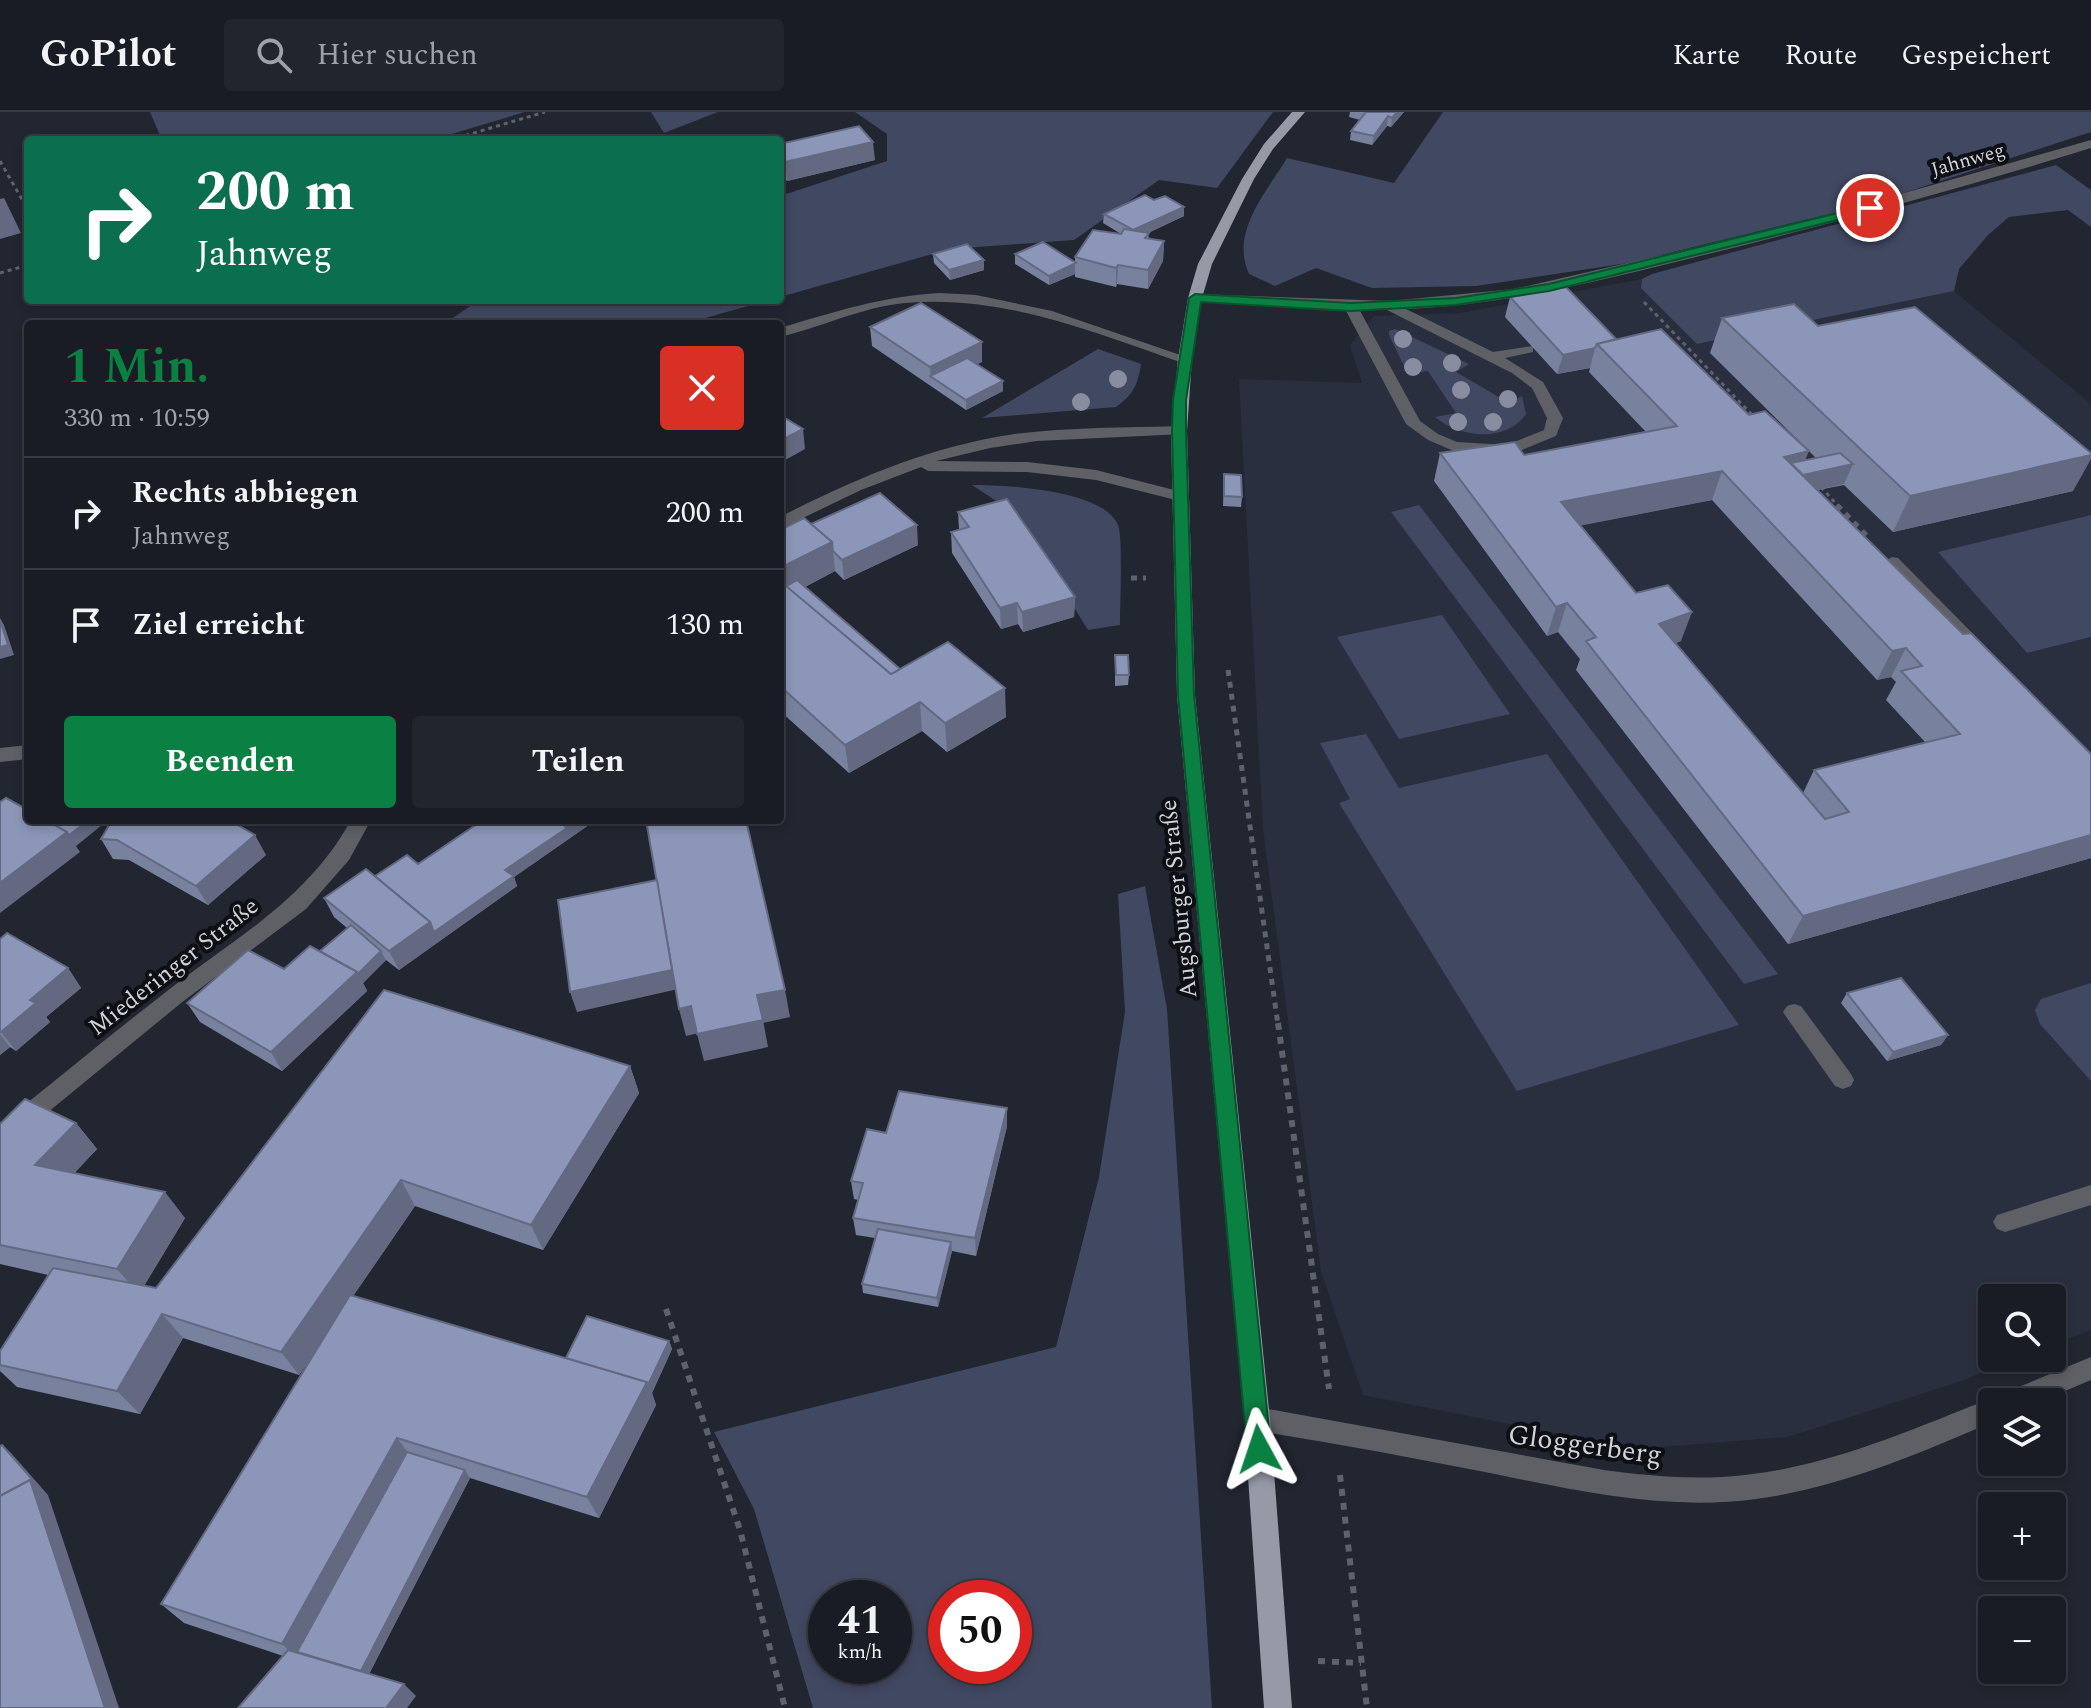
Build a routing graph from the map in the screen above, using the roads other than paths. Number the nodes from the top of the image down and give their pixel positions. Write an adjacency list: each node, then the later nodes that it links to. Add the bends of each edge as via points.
1 (1299, 112): 3 (main road, Augsburger Straße, via 1268,147 1228,213)
2 (2091, 144): 4 (street, Jahnweg, via 1926,193 1549,288)
3 (1195, 298): 5 (street, Jahnweg); 9 (main road, Augsburger Straße)
4 (1390, 306): 5 (street, Jahnweg); 8 (street)
5 (1351, 307): 8 (street, via 1414,424 1433,437 1454,446 1509,450 1551,433 1555,418 1538,385)
6 (784, 332): 9 (street, via 903,299 940,297 1038,312)
7 (1528, 349): 8 (street)
8 (1491, 357)
9 (1185, 359): 10 (main road, Augsburger Straße)
10 (1179, 431): 11 (street, via 1027,437); 12 (main road, Augsburger Straße)
11 (912, 466): 12 (street, via 1027,467 1096,475); 13 (street)
12 (1180, 496): 27 (main road, Augsburger Straße, via 1186,695)
13 (784, 522)
14 (1892, 562): 15 (street)
15 (1992, 663)
16 (24, 752): 17 (street)
17 (0, 755)
18 (359, 824): 21 (street, Miederinger Straße, via 342,855 299,904)
19 (1794, 1012): 20 (street)
20 (1843, 1080)
21 (0, 1138)
22 (2091, 1195): 23 (street)
23 (2005, 1222)
24 (2091, 1368): 25 (street)
25 (2044, 1388)
26 (1978, 1416): 27 (street, Gloggerberg, via 1903,1448 1812,1476 1720,1490 1616,1486)
27 (1257, 1419): 28 (main road, Augsburger Straße)
28 (1278, 1708)

